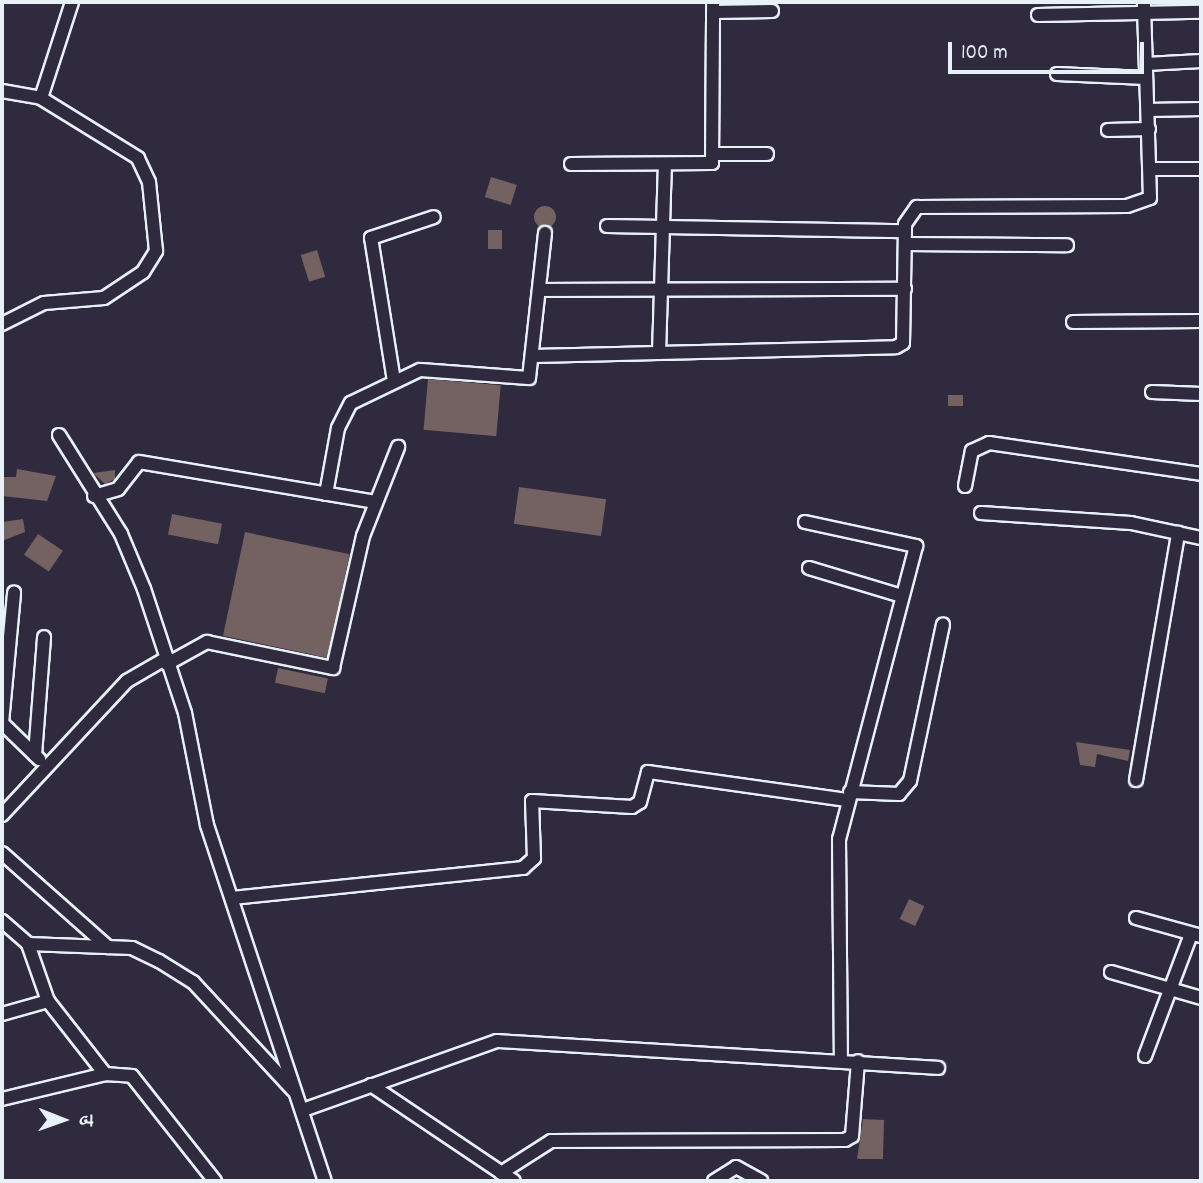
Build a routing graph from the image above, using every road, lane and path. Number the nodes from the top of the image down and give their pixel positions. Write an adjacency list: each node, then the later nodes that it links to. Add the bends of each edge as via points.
1 (72, 2): 12 (street)
2 (713, 7): 4 (street); 17 (street)
3 (1143, 8): 5 (street); 6 (street); 8 (street)
4 (772, 10)
5 (1201, 12)
6 (1038, 15)
7 (1201, 61): 8 (street)
8 (1146, 64): 10 (street)
9 (1057, 74): 10 (street)
10 (1146, 78): 14 (street)
11 (2, 91): 12 (street)
12 (41, 98): 34 (street, via 138,158 149,182 156,251 143,272 104,298 44,303)
13 (1201, 109): 14 (street)
14 (1148, 110): 15 (street)
15 (1149, 129): 16 (street); 21 (street)
16 (1108, 130)
17 (715, 154): 18 (street); 20 (street, via 706,167)
18 (767, 154)
19 (571, 164): 20 (street)
20 (665, 166): 25 (street)
21 (1151, 169): 22 (street); 27 (street, via 1150,198 1140,204 918,207 908,213)
22 (1201, 169)
23 (434, 217): 37 (street, via 371,238)
24 (607, 226): 25 (street)
25 (664, 227): 27 (street); 29 (street)
26 (545, 233): 31 (street)
27 (905, 238): 28 (street); 30 (street)
28 (1067, 245)
29 (662, 289): 30 (street); 31 (street); 35 (street)
30 (905, 289): 35 (street, via 903,343 896,347)
31 (540, 290): 36 (street)
32 (1201, 321): 33 (street)
33 (1073, 322)
34 (2, 324)
35 (659, 354): 36 (street)
36 (534, 356): 37 (street, via 529,378 434,368)
37 (394, 380): 44 (street, via 343,412)
38 (1152, 391): 39 (street)
39 (1201, 394)
40 (58, 435): 45 (street)
41 (398, 447): 46 (street)
42 (1201, 474): 43 (street, via 989,443 972,451)
43 (965, 486)
44 (326, 494): 45 (street, via 139,462 118,489); 46 (street)
45 (94, 496): 56 (street, via 121,534)
46 (376, 502): 56 (street, via 333,668 207,642)
47 (982, 513): 49 (street, via 1131,523)
48 (805, 522): 53 (street, via 913,541)
49 (1178, 533): 50 (street); 60 (street)
50 (1201, 538)
51 (809, 568): 53 (street)
52 (14, 593): 57 (street)
53 (902, 596): 61 (street)
54 (943, 624): 61 (street, via 910,781 899,794)
55 (44, 637): 58 (street)
56 (166, 662): 59 (street, via 127,681); 64 (street)
57 (2, 723): 58 (street)
58 (35, 755): 59 (street)
59 (44, 766): 62 (street)
60 (1136, 780)
61 (849, 796): 64 (street, via 649,772 640,802 632,807 532,801 534,858 523,868); 76 (street, via 838,854)
62 (3, 811)
63 (2, 853): 69 (street)
64 (232, 898): 81 (street)
65 (1136, 918): 67 (street)
66 (2, 922): 68 (street)
67 (1196, 935): 71 (street)
68 (28, 944): 69 (street); 73 (street)
69 (108, 947): 81 (street, via 132,948 193,982)
70 (1111, 972): 71 (street)
71 (1172, 986): 72 (street); 75 (street)
72 (1201, 998)
73 (48, 1001): 74 (street); 79 (street)
74 (2, 1014)
75 (1145, 1056)
76 (841, 1060): 77 (street); 80 (street, via 497,1041)
77 (858, 1061): 78 (street); 84 (street, via 852,1136 845,1140 562,1140 541,1146)
78 (938, 1068)
79 (104, 1074): 82 (street); 85 (street, via 132,1076)
80 (371, 1085): 83 (street); 84 (street)
81 (298, 1095): 83 (street)
82 (2, 1099)
83 (303, 1110): 86 (street)
84 (501, 1173): 87 (street)
85 (215, 1181)
86 (325, 1181)
87 (514, 1181)
88 (714, 1181): 89 (street, via 737,1167)
89 (761, 1181)

